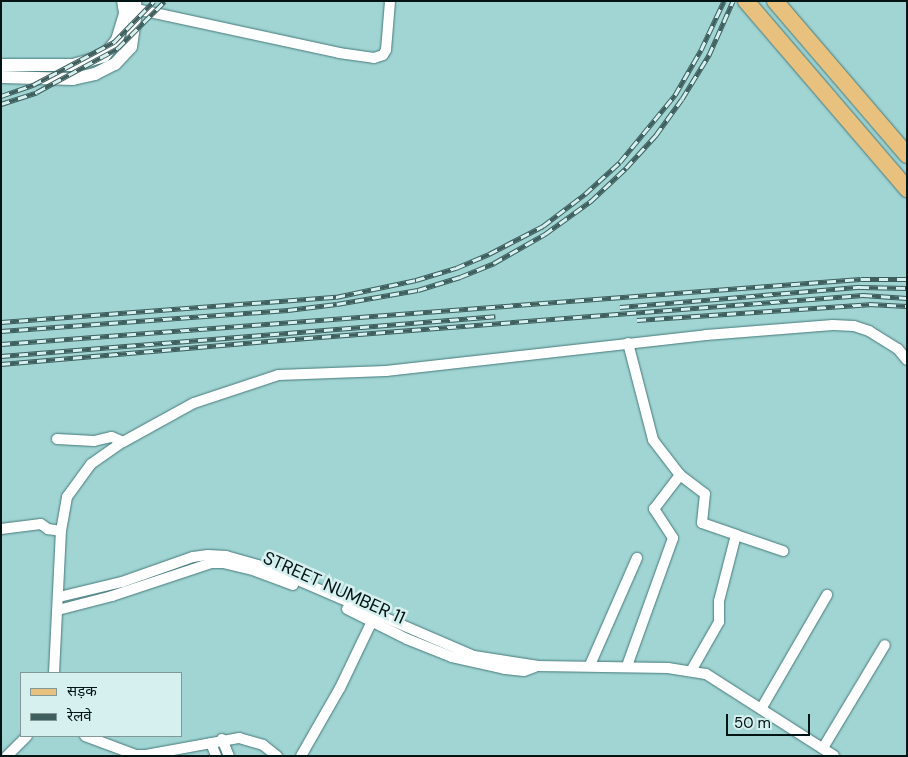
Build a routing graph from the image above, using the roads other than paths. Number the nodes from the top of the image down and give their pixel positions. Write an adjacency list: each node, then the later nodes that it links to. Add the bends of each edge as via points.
1 (123, 1): 6 (street, via 125,13 117,40 104,56 73,65)
2 (390, 1): 5 (street, via 386,50 374,58 339,53)
3 (746, 1): 9 (main road)
4 (774, 1): 8 (main road)
5 (136, 5): 7 (street, via 131,47 115,64 95,74 73,79)
6 (1, 65)
7 (1, 77)
8 (907, 154)
9 (907, 188)
10 (628, 343): 11 (street, via 845,325 869,331); 13 (street, via 386,371 278,375 194,402); 14 (street, via 653,440)
11 (907, 360)
12 (57, 439): 13 (street, via 94,441 112,437)
13 (123, 442): 16 (street, via 91,464 68,497)
14 (680, 475): 17 (street, via 705,494 702,523); 26 (street, via 654,509 673,538)
15 (1, 529): 16 (street, via 41,524)
16 (61, 531): 21 (street)
17 (736, 535): 18 (street); 27 (street, via 719,601 719,622)
18 (784, 551)
19 (637, 558): 25 (street)
20 (827, 595): 29 (street)
21 (59, 597): 22 (street); 23 (street, STREET NUMBER 11, via 122,582 193,557 208,555 272,569)
22 (58, 610): 23 (street, STREET NUMBER 11, via 112,596 203,564 223,563 250,569); 28 (street)
23 (374, 618): 25 (street, STREET NUMBER 11, via 469,654 538,666); 40 (street, via 340,688)
24 (885, 645): 34 (street)
25 (590, 665): 26 (street, STREET NUMBER 11)
26 (627, 666): 27 (street, STREET NUMBER 11)
27 (691, 671): 29 (street, STREET NUMBER 11, via 713,678)
28 (54, 672)
29 (761, 709): 34 (street, STREET NUMBER 11)
30 (26, 737): 35 (street)
31 (88, 737): 36 (street)
32 (222, 740): 33 (street); 38 (street); 39 (street, via 239,738 263,745)
33 (211, 743): 36 (street); 37 (street)
34 (822, 748): 41 (street, STREET NUMBER 11)
35 (7, 756)
36 (146, 756)
37 (216, 756)
38 (229, 756)
39 (277, 756)
40 (301, 756)
41 (834, 756)

